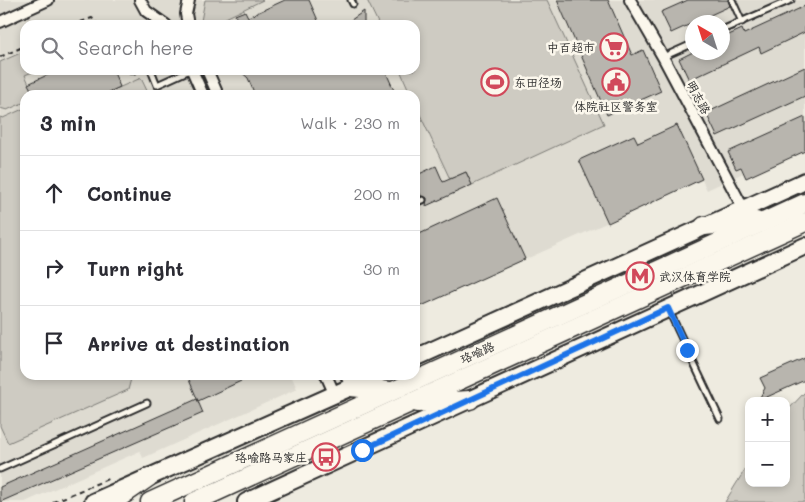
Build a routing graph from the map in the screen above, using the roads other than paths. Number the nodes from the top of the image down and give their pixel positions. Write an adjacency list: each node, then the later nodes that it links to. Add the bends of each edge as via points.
1 (48, 0): 9 (street)
2 (140, 0): 7 (street, via 146,11)
3 (189, 0): 8 (street)
4 (630, 0): 13 (street, 明志路)
5 (732, 0): 10 (lane)
6 (791, 0): 10 (lane)
7 (159, 20)
8 (187, 20)
9 (0, 22)
10 (742, 22): 11 (lane)
11 (730, 27)
12 (685, 47): 13 (lane)
13 (664, 57): 24 (street, 明志路)
14 (153, 75): 15 (lane, via 157,85)
15 (180, 75)
16 (193, 75): 18 (street)
17 (209, 75): 19 (street)
18 (201, 90)
19 (216, 90)
20 (805, 181): 24 (main road)
21 (423, 200): 22 (lane)
22 (420, 201)
23 (805, 203): 25 (highway, 珞喻路)
24 (743, 208): 27 (main road)
25 (769, 220): 27 (highway); 31 (highway, 珞喻路)
26 (805, 222): 39 (highway, 珞喻路)
27 (704, 226): 30 (main road)
28 (805, 246): 29 (main road)
29 (668, 308): 37 (main road); 40 (lane)
30 (420, 356)
31 (420, 378)
32 (328, 380): 36 (street)
33 (415, 380): 35 (highway, 珞喻路)
34 (349, 381): 35 (highway); 36 (main road)
35 (391, 391): 45 (highway, 珞喻路)
36 (335, 395): 42 (main road)
37 (470, 400): 39 (highway); 47 (main road)
38 (147, 402): 41 (lane)
39 (408, 404): 46 (highway, 珞喻路)
40 (720, 419)
41 (0, 470)
42 (149, 477): 43 (main road); 44 (highway)
43 (93, 502)
44 (113, 502)
45 (150, 502)
46 (194, 502)
47 (246, 502)

